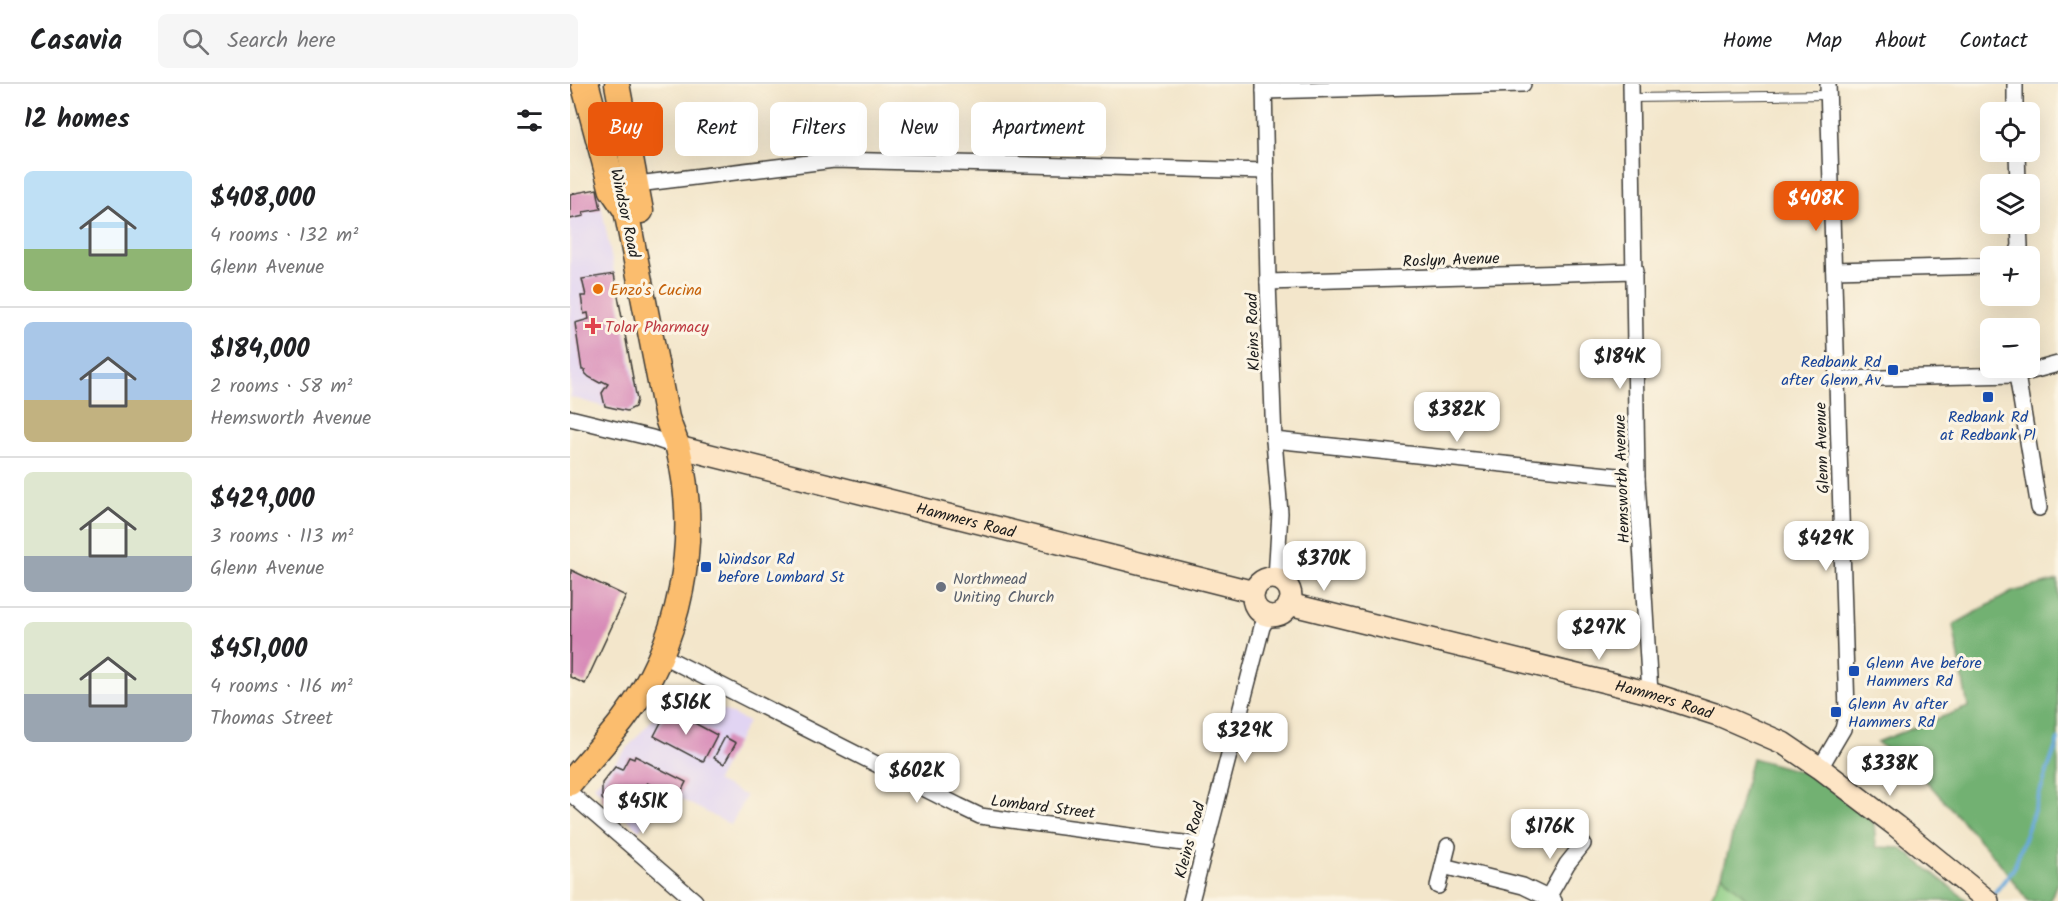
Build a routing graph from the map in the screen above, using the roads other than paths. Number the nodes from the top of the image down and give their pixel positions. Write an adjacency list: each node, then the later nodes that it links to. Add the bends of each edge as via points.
1 (585, 84): 11 (highway, via 613,189)
2 (597, 84): 11 (main road, Windsor Road)
3 (617, 84): 11 (main road, Windsor Road)
4 (1523, 84): 6 (street)
5 (2014, 84): 9 (street)
6 (1264, 87): 10 (street, Kleins Road)
7 (1828, 90): 8 (lane); 13 (street, Glenn Avenue)
8 (1631, 91): 14 (street, Hemsworth Avenue)
9 (2015, 102)
10 (1266, 171): 11 (street, via 834,160); 15 (street, Kleins Road)
11 (627, 193): 23 (main road, Windsor Road, via 667,418)
12 (1980, 266): 13 (street)
13 (1834, 270): 20 (street, Glenn Avenue)
14 (1635, 272): 15 (street, Roslyn Avenue); 24 (street, Hemsworth Avenue)
15 (1268, 282): 22 (street, Kleins Road)
16 (2058, 364): 17 (street)
17 (2040, 369)
18 (1980, 376): 20 (street)
19 (2017, 378): 25 (street)
20 (1837, 379): 32 (street, Glenn Avenue, via 1846,712 1843,729)
21 (570, 418): 23 (street)
22 (1274, 440): 24 (street); 26 (street, Kleins Road, via 1280,513)
23 (678, 447): 27 (street, Hammers Road); 30 (main road, Windsor Road, via 688,535 683,585)
24 (1637, 478): 31 (street, Hemsworth Avenue)
25 (2039, 508)
26 (1276, 578): 27 (street, via 1260,583); 28 (street, via 1289,588)
27 (1254, 592): 29 (street, via 1258,609)
28 (1289, 604): 29 (street, via 1279,615); 31 (street, Hammers Road)
29 (1269, 615): 36 (street, Kleins Road, via 1262,627)
30 (661, 655): 33 (main road, Windsor Road, via 623,720); 36 (street, Lombard Street, via 980,816)
31 (1650, 693): 32 (street, Hammers Road, via 1750,727)
32 (1820, 768): 43 (street, Hammers Road)
33 (570, 783)
34 (570, 793): 41 (street)
35 (1583, 844): 40 (street, via 1567,864)
36 (1206, 846): 42 (street, Kleins Road)
37 (1448, 846): 38 (street)
38 (1443, 866): 39 (street); 40 (street, via 1523,886)
39 (1438, 885)
40 (1549, 900)
41 (695, 901)
42 (1191, 901)
43 (1988, 901)

